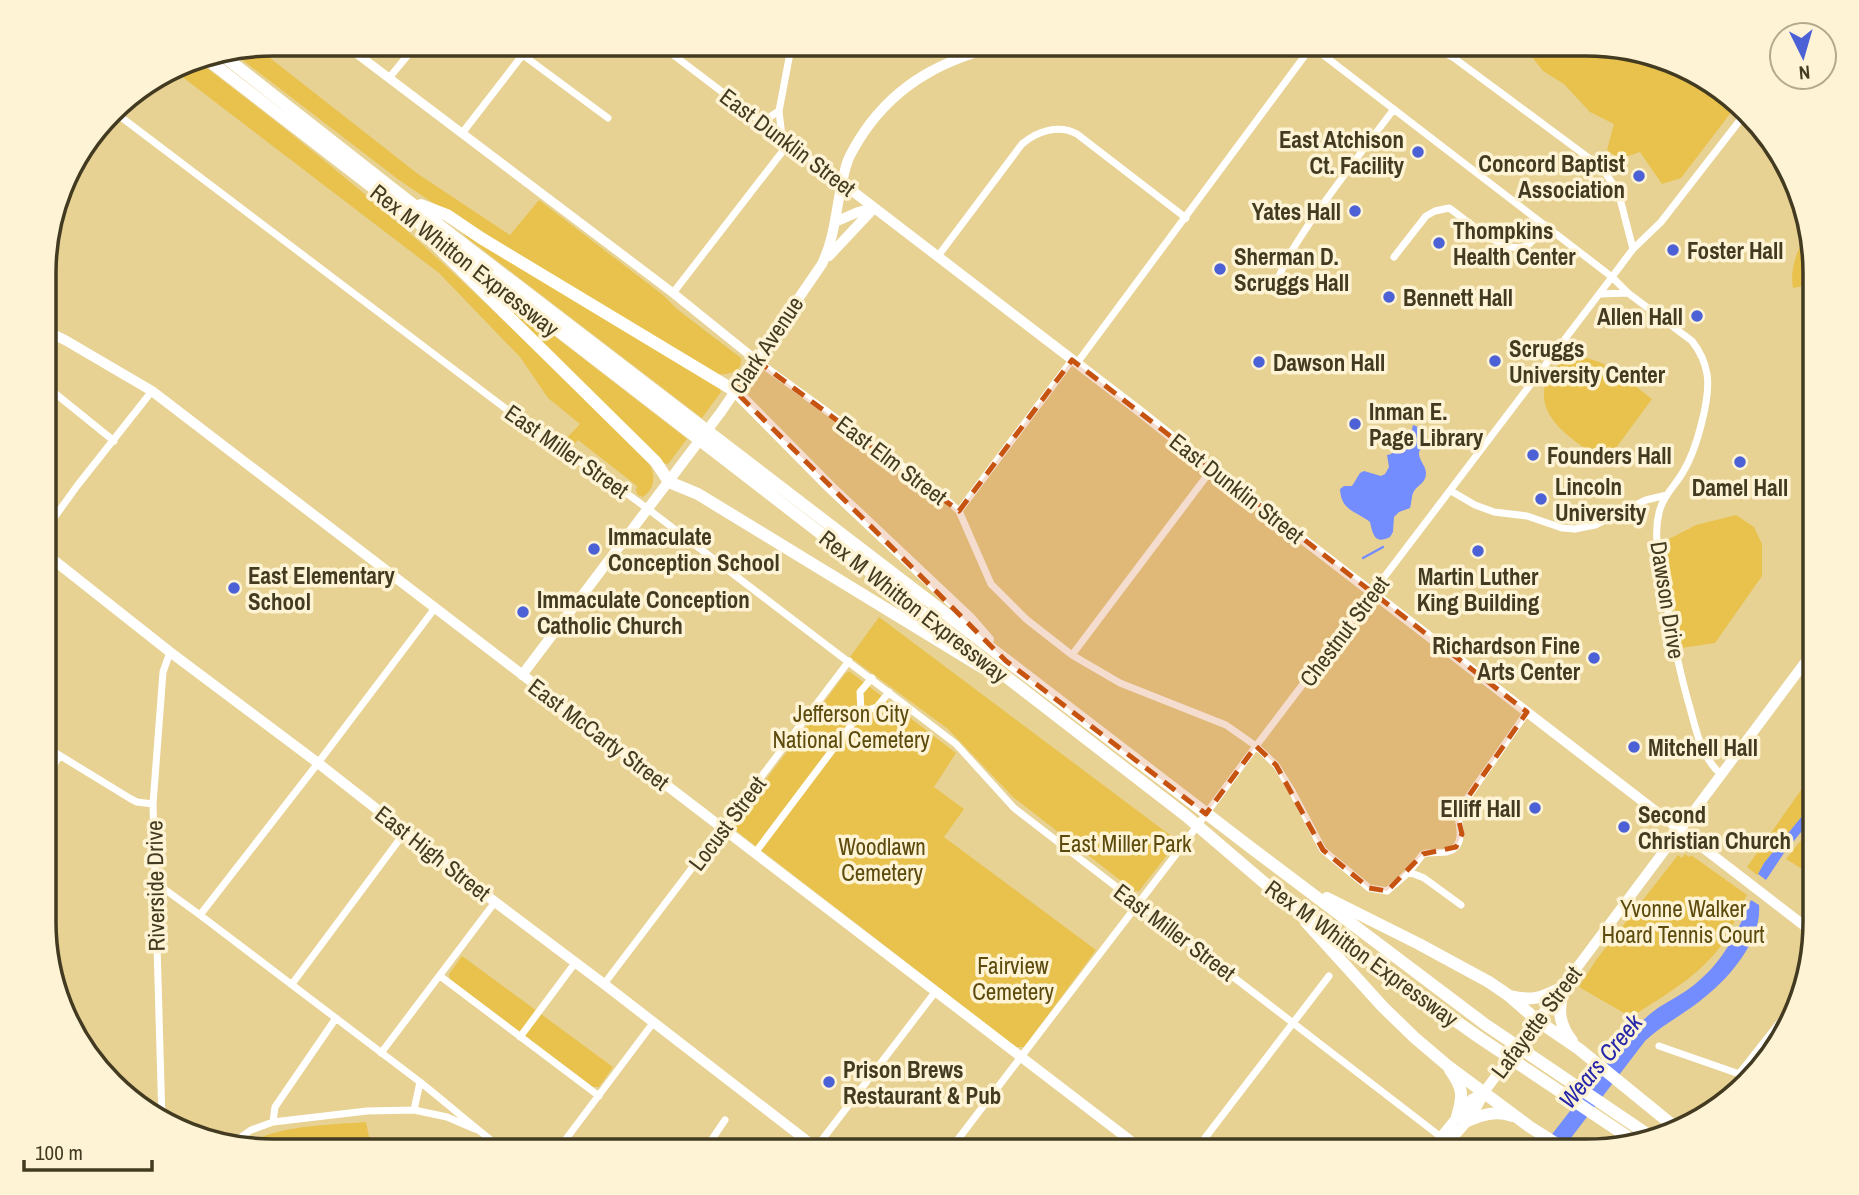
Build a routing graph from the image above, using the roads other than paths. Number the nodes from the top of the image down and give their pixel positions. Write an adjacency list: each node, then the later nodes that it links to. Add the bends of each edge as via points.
1 (360, 56): 14 (street, East Elm Street)
2 (407, 56): 14 (street)
3 (522, 56): 21 (street)
4 (524, 56): 18 (street)
5 (676, 56): 20 (street, East Dunklin Street)
6 (789, 56): 16 (street)
7 (961, 56): 24 (main road, Clark Avenue, via 922,75 876,114 849,159)
8 (1302, 56): 27 (street)
9 (1324, 56): 15 (street, Dawson Drive)
10 (1450, 56): 11 (street)
11 (1454, 58): 30 (street, via 1601,167 1618,191)
12 (229, 61): 25 (highway, Rex M Whitton Expressway)
13 (213, 64): 25 (highway, Rex M Whitton Expressway)
14 (389, 78): 21 (street, East Elm Street)
15 (1394, 109): 29 (street, Dawson Drive); 35 (street, via 1290,254)
16 (779, 111): 20 (street); 22 (street)
17 (122, 117): 50 (street, East Miller Street, via 555,446)
18 (608, 118)
19 (1740, 120): 30 (street, Chestnut Street, via 1661,222)
20 (762, 122): 22 (street, East Dunklin Street)
21 (463, 132): 36 (street, East Elm Street)
22 (782, 137): 23 (street, East Dunklin Street)
23 (789, 143): 24 (street, East Dunklin Street); 36 (street)
24 (842, 183): 26 (main road, East Dunklin Street); 28 (main road, Clark Avenue)
25 (404, 205): 43 (highway, via 447,215); 47 (highway, via 656,462); 59 (highway, Rex M Whitton Expressway); 63 (highway, Rex M Whitton Expressway)
26 (874, 208): 28 (main road); 31 (main road, East Dunklin Street); 33 (main road)
27 (1186, 218): 31 (street, via 1077,134 1050,130 1022,145); 41 (street)
28 (835, 222): 33 (main road, Clark Avenue)
29 (1545, 225): 32 (street, via 1525,247 1510,248 1449,208 1426,216); 34 (street, Dawson Drive)
30 (1633, 249): 34 (street, Chestnut Street)
31 (938, 256): 41 (main road, East Dunklin Street)
32 (1394, 257)
33 (822, 264): 40 (main road, Clark Avenue)
34 (1612, 277): 37 (street, Dawson Drive); 38 (street, Chestnut Street)
35 (1274, 292)
36 (673, 293): 40 (street, East Elm Street)
37 (1628, 293): 38 (street); 49 (street, Dawson Drive, via 1692,341 1707,373 1707,399 1696,445)
38 (1600, 294): 48 (street, Chestnut Street)
39 (56, 336): 42 (main road, East McCarty Street)
40 (756, 360): 43 (main road, Clark Avenue); 51 (street, East Elm Street)
41 (1074, 362): 46 (main road, East Dunklin Street); 51 (street)
42 (152, 391): 45 (street); 55 (main road, East McCarty Street)
43 (735, 391): 47 (main road, Clark Avenue); 59 (highway, via 969,618)
44 (56, 394): 45 (street)
45 (114, 441): 52 (street)
46 (1212, 469): 54 (main road, East Dunklin Street); 57 (street)
47 (669, 482): 50 (main road, Clark Avenue); 63 (highway, via 698,494)
48 (1451, 491): 49 (street, via 1494,512 1575,529); 54 (street, Chestnut Street)
49 (1667, 495): 72 (street, Dawson Drive, via 1658,515 1657,542 1668,616 1702,747)
50 (648, 509): 58 (street, East Miller Street); 61 (main road, Clark Avenue)
51 (959, 511): 57 (street, East Elm Street, via 990,584)
52 (56, 515)
53 (56, 563): 56 (main road, East High Street)
54 (1373, 594): 66 (main road, East Dunklin Street); 67 (street, Chestnut Street)
55 (435, 608): 61 (main road, East McCarty Street); 71 (street)
56 (170, 652): 71 (main road, East High Street); 73 (street, Riverside Drive, via 163,672)
57 (1072, 655): 67 (street, East Elm Street, via 1120,683 1226,725)
58 (849, 661): 62 (street, East Miller Street); 74 (street, Locust Street)
59 (1006, 661): 80 (highway, Rex M Whitton Expressway)
60 (1803, 665): 72 (main road, Lafayette Street)
61 (522, 675): 74 (main road, East McCarty Street)
62 (872, 678): 64 (street, East Miller Street); 65 (street, via 860,692)
63 (1024, 691): 83 (highway, Rex M Whitton Expressway)
64 (889, 692): 65 (street, via 877,707); 82 (street, East Miller Street, via 956,744 1014,808)
65 (861, 712): 77 (street)
66 (1527, 712): 75 (main road, East Dunklin Street); 78 (street, via 1457,813 1462,834 1455,847 1423,854)
67 (1256, 746): 78 (street, East Elm Street, via 1276,765 1323,850 1369,888 1387,891); 82 (street, Chestnut Street)
68 (56, 753): 69 (street)
69 (60, 755): 70 (street); 73 (street, via 131,799)
70 (56, 762)
71 (318, 763): 76 (main road, East High Street); 85 (street)
72 (1721, 775): 75 (main road, Lafayette Street)
73 (153, 804): 79 (street, Riverside Drive)
74 (723, 829): 77 (main road, East McCarty Street); 91 (street, Locust Street)
75 (1680, 830): 86 (main road, East Dunklin Street); 92 (main road, Lafayette Street)
76 (405, 832): 81 (main road, East High Street); 90 (street)
77 (755, 853): 93 (main road, East McCarty Street)
78 (1409, 872): 84 (street)
79 (156, 883): 85 (street); 110 (street, Riverside Drive)
80 (1301, 886): 94 (highway, via 1419,944); 117 (highway, Rex M Whitton Expressway)
81 (495, 902): 87 (main road, East High Street); 88 (street)
82 (1138, 904): 97 (street, East Miller Street); 104 (street, Chestnut Street)
83 (1289, 904): 105 (highway, via 1383,1007); 117 (highway, Rex M Whitton Expressway, via 1480,1038)
84 (1461, 905)
85 (200, 915): 90 (street)
86 (1803, 925)
87 (575, 963): 91 (main road, East High Street); 100 (street)
88 (440, 976): 100 (street); 103 (street)
89 (1329, 976): 97 (street)
90 (292, 984): 95 (street)
91 (604, 984): 98 (main road, East High Street)
92 (1563, 987): 94 (highway, via 1525,1000); 96 (main road, Lafayette Street); 102 (highway, via 1559,1009 1563,1030)
93 (936, 991): 104 (main road, East McCarty Street); 126 (street)
94 (1508, 995): 96 (highway)
95 (336, 1018): 103 (street); 114 (street, via 275,1107)
96 (1538, 1021): 102 (highway); 108 (main road, Lafayette Street)
97 (1293, 1022): 129 (street); 130 (street, East Miller Street)
98 (653, 1023): 109 (street); 125 (main road, East High Street)
99 (1774, 1029): 106 (street)
100 (520, 1037): 109 (street)
101 (1659, 1046): 106 (street)
102 (1579, 1049): 115 (highway)
103 (381, 1053): 107 (street)
104 (1021, 1057): 127 (street, Chestnut Street); 128 (main road, East McCarty Street)
105 (1443, 1062): 108 (highway); 113 (highway, via 1459,1085)
106 (1739, 1074)
107 (421, 1082): 111 (street); 118 (street)
108 (1484, 1092): 113 (main road, Lafayette Street, via 1478,1106); 116 (highway)
109 (598, 1096): 123 (street)
110 (162, 1108)
111 (414, 1110): 114 (street); 118 (street)
112 (725, 1119): 124 (street)
113 (1461, 1120): 116 (highway, via 1496,1113); 131 (main road, Lafayette Street)
114 (273, 1122): 121 (street)
115 (1669, 1123)
116 (1527, 1125): 132 (highway)
117 (1623, 1126): 119 (highway, Rex M Whitton Expressway); 120 (highway, Rex M Whitton Expressway)
118 (475, 1129): 122 (street)
119 (1640, 1132)
120 (1630, 1135)
121 (241, 1136)
122 (489, 1139)
123 (567, 1139)
124 (712, 1139)
125 (802, 1139)
126 (824, 1139)
127 (958, 1139)
128 (1128, 1139)
129 (1204, 1139)
130 (1444, 1139)
131 (1446, 1139)
132 (1549, 1139)

